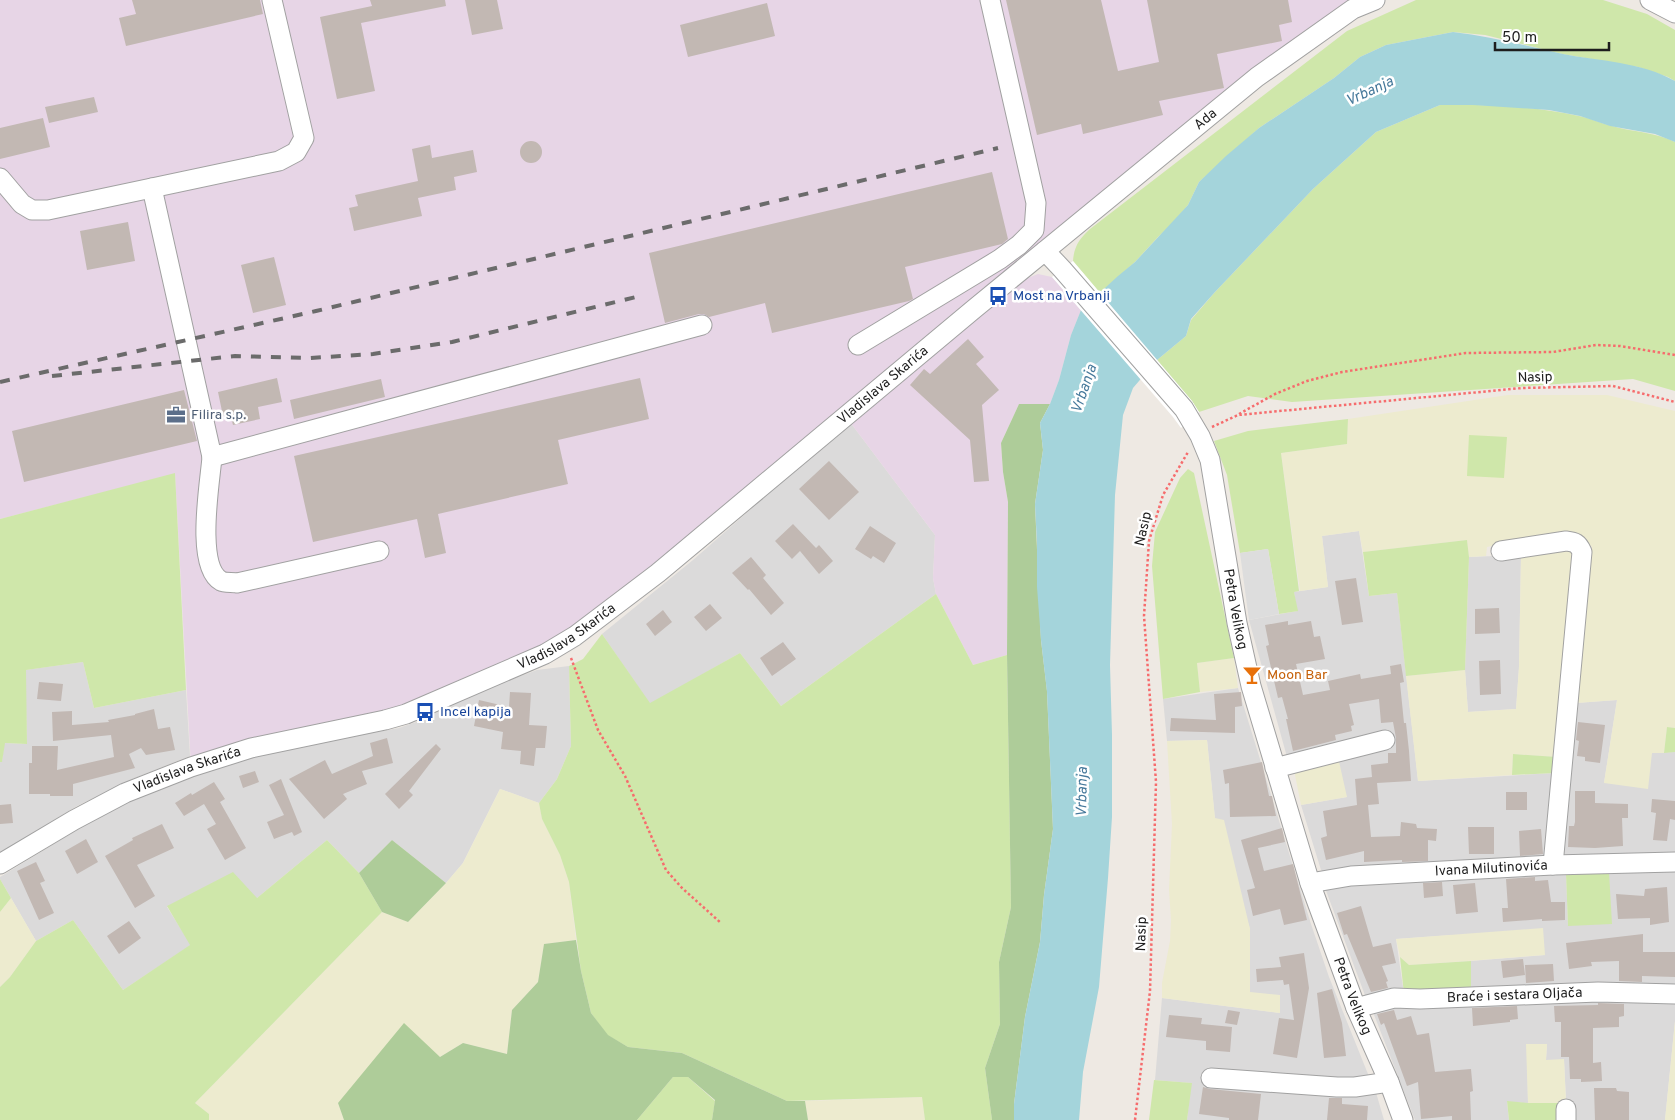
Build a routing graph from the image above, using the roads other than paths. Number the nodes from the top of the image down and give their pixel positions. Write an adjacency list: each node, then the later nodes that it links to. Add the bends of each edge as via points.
1 (272, 0): 7 (street, via 304,138 296,152 280,161)
2 (990, 0): 10 (street, via 1036,203 1034,230 1000,259)
3 (1375, 0): 8 (street, Ada, via 1353,9 1257,77)
4 (1650, 0): 5 (street)
5 (1675, 13)
6 (0, 178): 7 (street, via 22,204 32,210 63,208)
7 (152, 188): 11 (street)
8 (1045, 251): 15 (street, Petra Velikog, via 1184,409 1210,460 1237,623 1251,686); 17 (street, Vladislava Skarića, via 658,573 545,654 406,714 251,748 191,766 116,797)
9 (702, 325): 11 (street)
10 (858, 344)
11 (212, 457): 12 (street, via 205,537 207,557 221,581 237,583)
12 (379, 551)
13 (1501, 551): 18 (street, via 1566,541 1575,542 1582,552)
14 (1385, 740): 15 (street)
15 (1276, 768): 19 (street, Petra Velikog)
16 (1675, 862): 18 (street, Ivana Milutinovića)
17 (0, 864)
18 (1554, 866): 19 (street, Ivana Milutinovića, via 1351,876)
19 (1310, 883): 21 (street, Petra Velikog)
20 (1675, 994): 21 (street, Braće i sestara Oljača, via 1598,992 1394,998)
21 (1356, 1008): 23 (street, Petra Velikog)
22 (1211, 1078): 23 (street, via 1337,1087)
23 (1389, 1082): 24 (street, Petra Velikog)
24 (1403, 1120)

